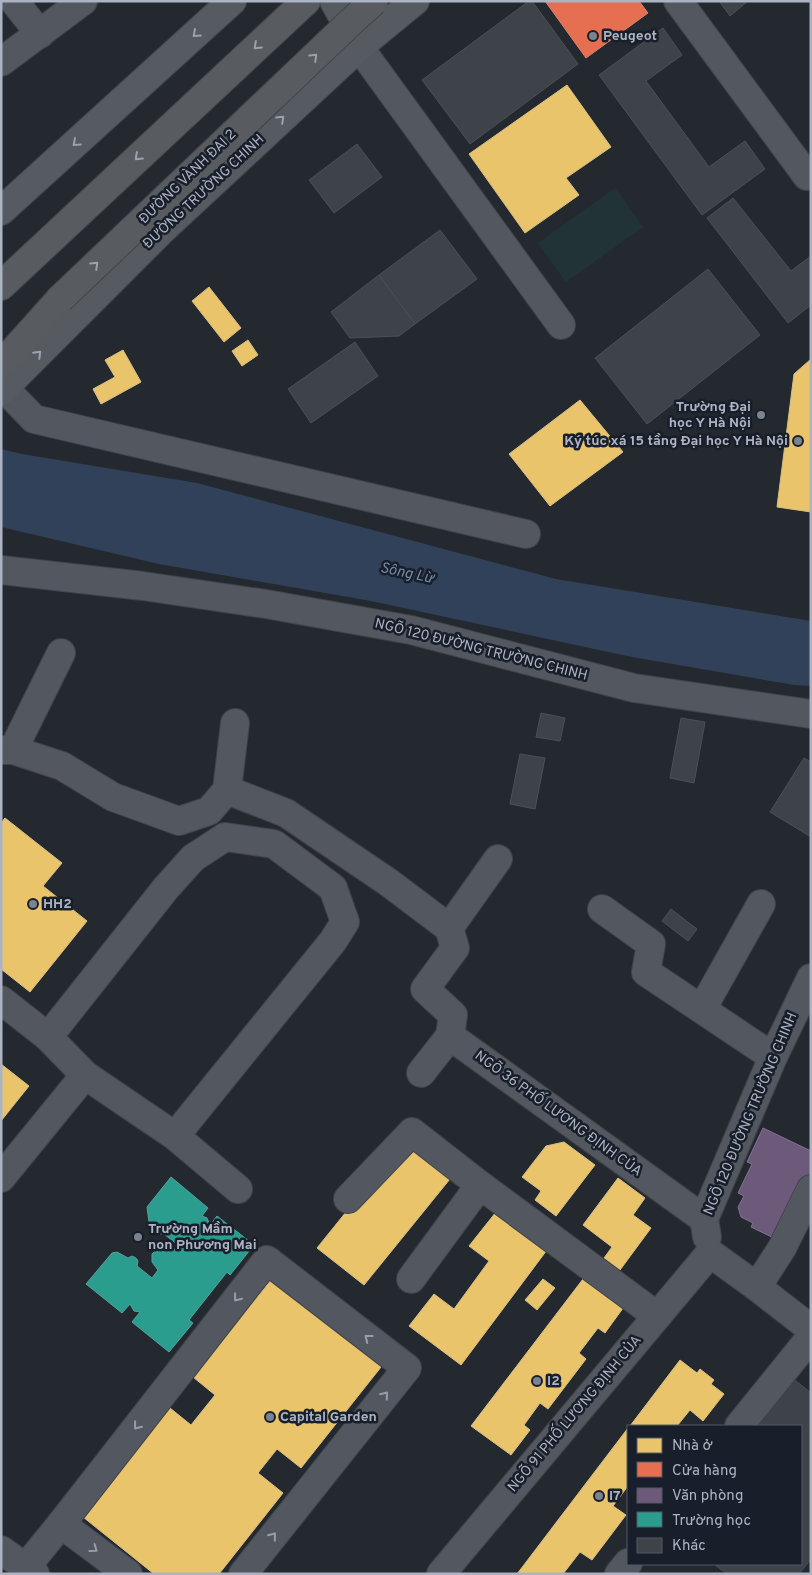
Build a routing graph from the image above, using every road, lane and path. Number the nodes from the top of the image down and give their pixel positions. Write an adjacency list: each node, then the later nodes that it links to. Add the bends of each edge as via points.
1 (14, 1): 9 (street)
2 (83, 1): 9 (street)
3 (232, 1): 13 (main road, one-way to 13)
4 (306, 1): 14 (highway, one-way to 14)
5 (334, 1): 10 (main road)
6 (374, 1): 17 (highway, ĐƯỜNG VÀNH ĐAI 2, one-way to 6, bridge)
7 (415, 1): 10 (main road, ĐƯỜNG TRƯỜNG CHINH)
8 (678, 1): 12 (street)
9 (40, 34): 11 (street)
10 (360, 47): 18 (street); 20 (main road, ĐƯỜNG TRƯỜNG CHINH, one-way to 10)
11 (1, 62)
12 (807, 176)
13 (1, 211)
14 (23, 264): 15 (highway); 16 (highway)
15 (1, 281)
16 (1, 286)
17 (60, 299): 19 (highway, ĐƯỜNG VÀNH ĐAI 2); 20 (highway)
18 (562, 325)
19 (1, 353)
20 (2, 381): 21 (street, via 34,419)
21 (526, 534)
22 (1, 570): 24 (street, NGÕ 120 ĐƯỜNG TRƯỜNG CHINH, via 266,604 401,628 634,688)
23 (61, 653): 26 (street)
24 (811, 714)
25 (235, 723): 27 (street)
26 (7, 750): 27 (street, via 62,766 112,798 179,822 209,811)
27 (227, 790): 31 (street, via 286,813)
28 (498, 858): 31 (street)
29 (761, 904): 34 (street)
30 (602, 909): 34 (street, via 651,944 646,972)
31 (449, 928): 35 (street, via 455,948 425,990 452,1015)
32 (811, 978): 37 (street, NGÕ 120 ĐƯỜNG TRƯỜNG CHINH)
33 (1, 1000): 36 (street)
34 (702, 1009): 37 (street)
35 (450, 1036): 38 (street); 46 (street, NGÕ 36 PHỐ LƯƠNG ĐỊNH CỦA)
36 (48, 1037): 39 (street); 40 (street, via 166,888 193,858 225,837 274,844 333,888 346,922)
37 (773, 1057): 46 (street, NGÕ 120 ĐƯỜNG TRƯỜNG CHINH)
38 (421, 1073)
39 (85, 1075): 40 (street); 41 (street)
40 (175, 1136): 43 (street)
41 (1, 1178)
42 (480, 1185): 45 (street, via 412,1132); 48 (street); 50 (street)
43 (238, 1189)
44 (811, 1189): 49 (street, via 782,1248)
45 (348, 1199)
46 (704, 1220): 47 (street, NGÕ 120 ĐƯỜNG TRƯỜNG CHINH)
47 (710, 1253): 49 (street); 50 (street, NGÕ 91 PHỐ LƯƠNG ĐỊNH CỦA)
48 (411, 1279)
49 (757, 1287): 51 (street)
50 (657, 1316): 60 (street, NGÕ 91 PHỐ LƯƠNG ĐỊNH CỦA)
51 (811, 1329)
52 (811, 1337): 53 (street)
53 (740, 1425)
54 (61, 1524): 57 (street); 58 (street, one-way to 58); 59 (street, one-way to 54, via 407,1368 267,1260)
55 (1, 1550): 57 (street)
56 (627, 1564): 61 (street)
57 (30, 1570)
58 (128, 1574)
59 (243, 1574)
60 (441, 1574)
61 (619, 1574)

